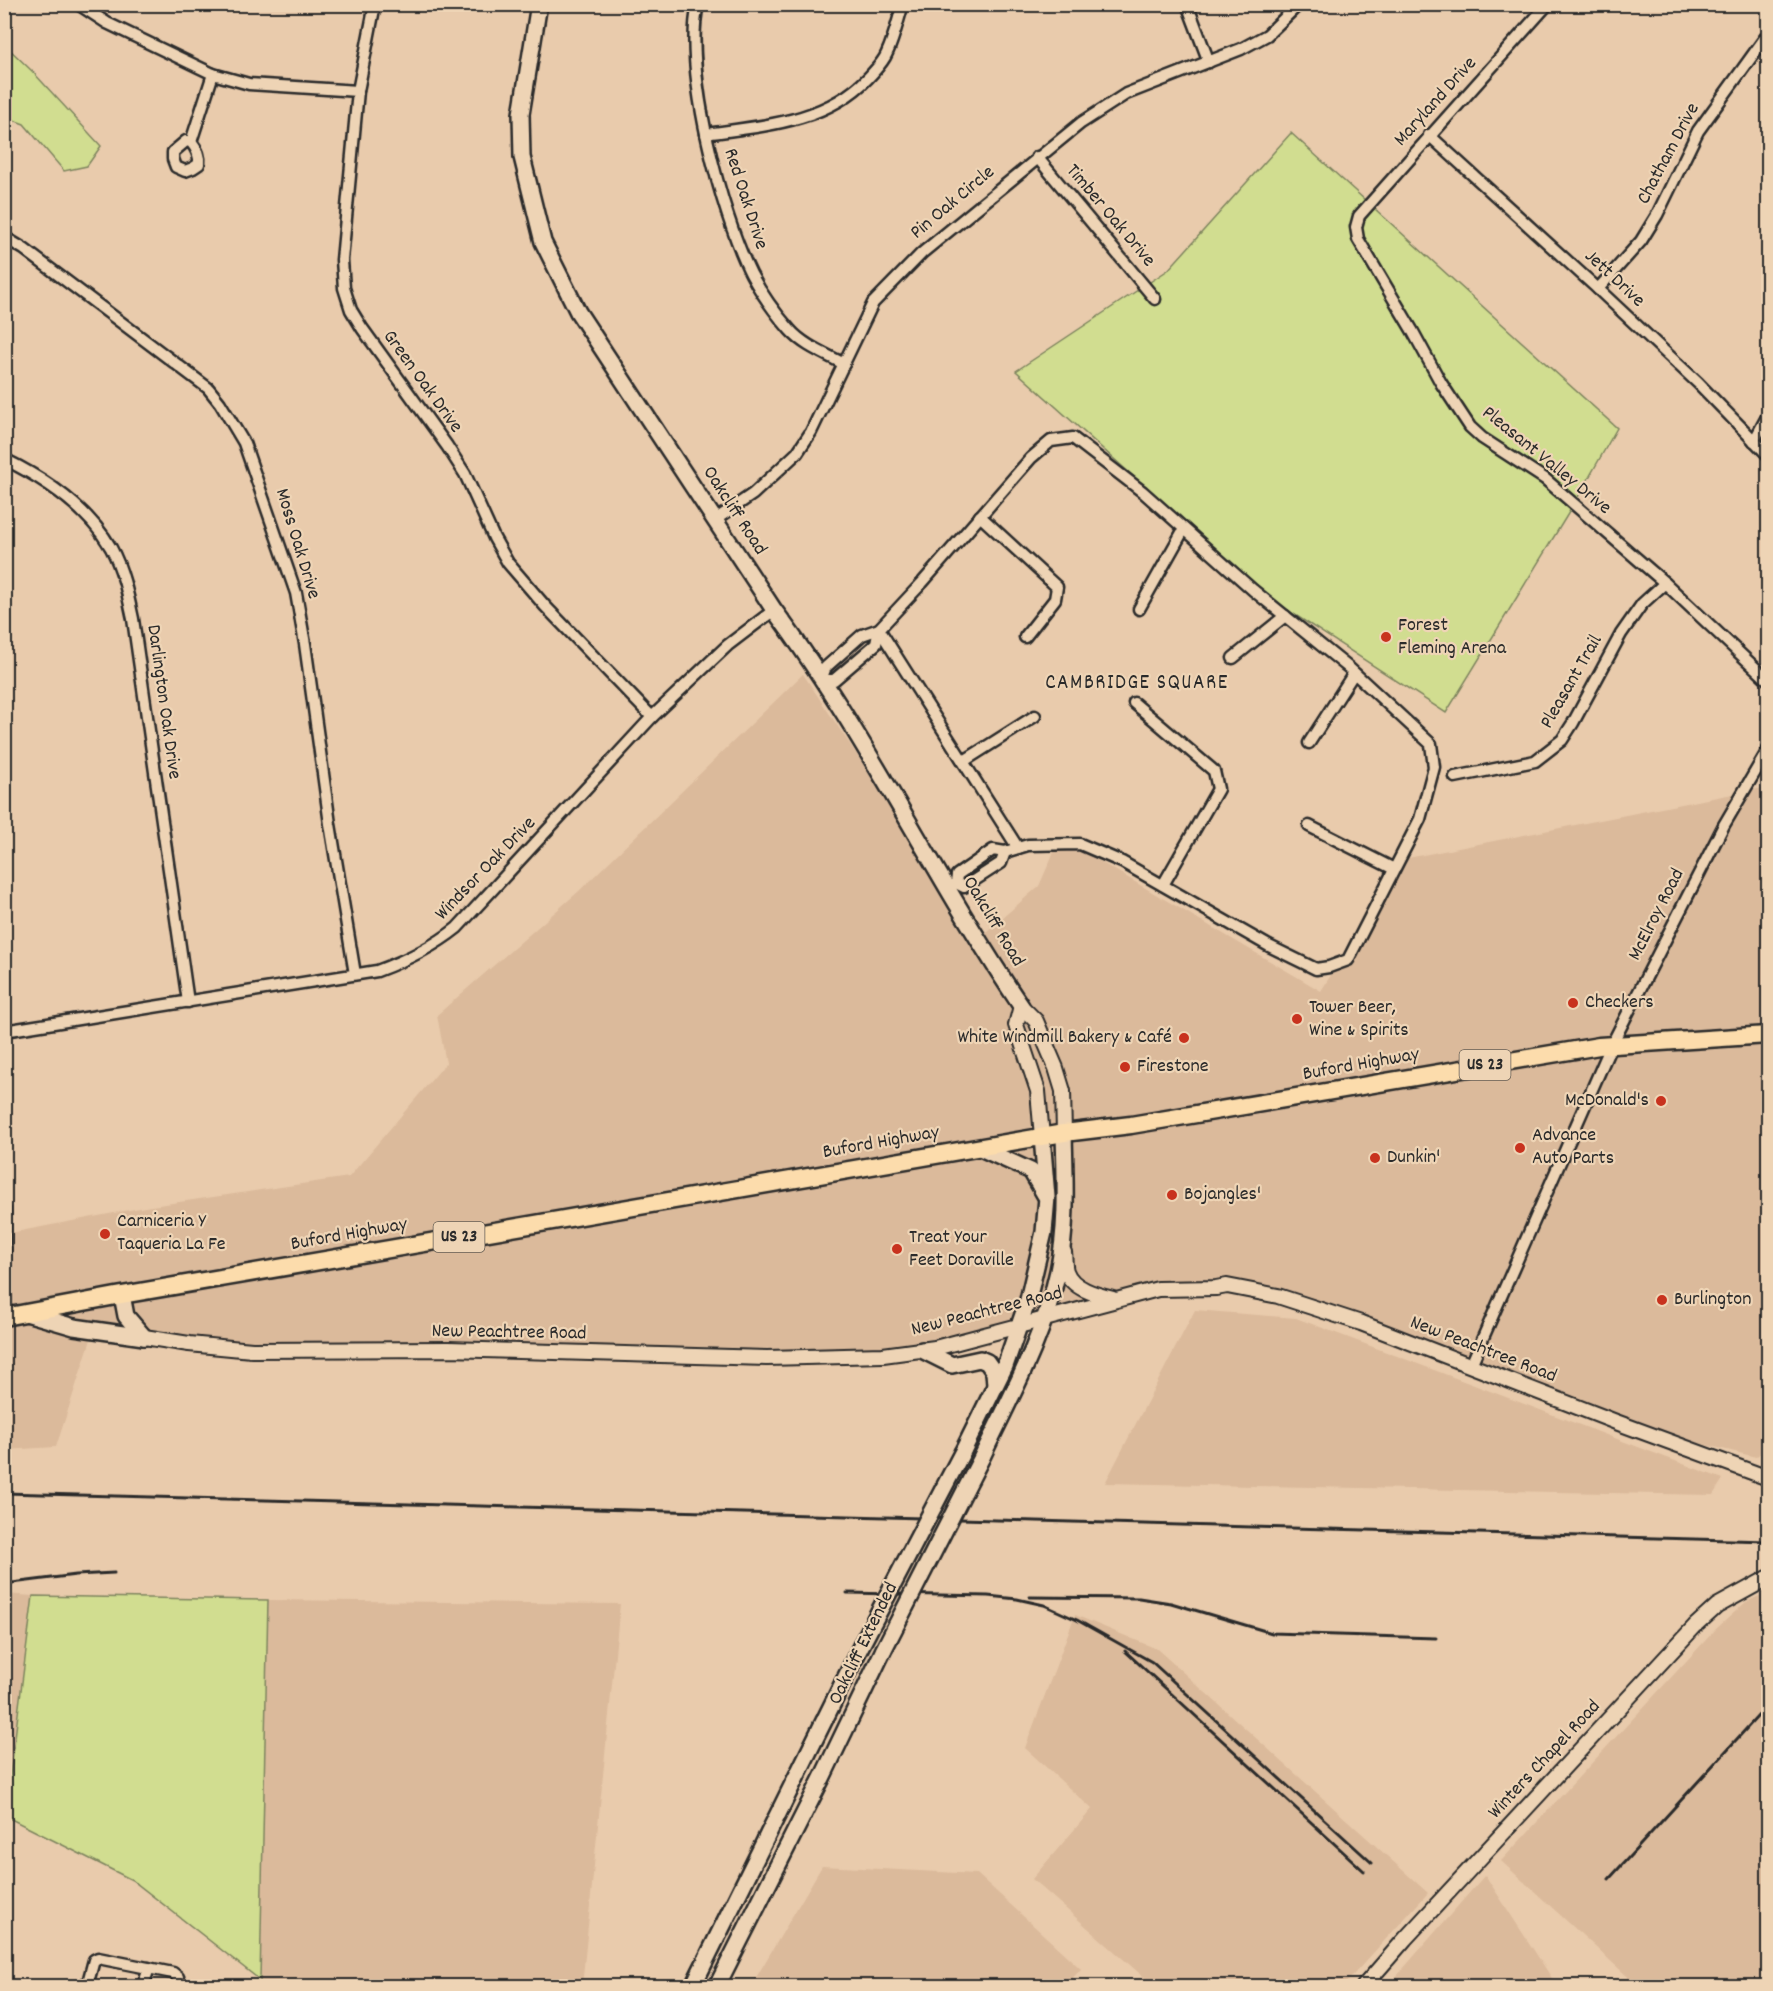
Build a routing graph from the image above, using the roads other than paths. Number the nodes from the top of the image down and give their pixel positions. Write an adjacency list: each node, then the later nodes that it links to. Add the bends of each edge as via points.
1 (78, 4): 11 (street, via 117,28)
2 (375, 4): 12 (street, Green Oak Drive)
3 (539, 4): 27 (main road, Oakcliff Road, via 521,114 522,157 543,242 578,312)
4 (698, 4): 13 (street, Red Oak Drive, via 696,63)
5 (903, 4): 13 (street, via 879,66 847,97 795,119)
6 (1187, 4): 10 (street)
7 (1299, 4): 10 (street, Pin Oak Circle, via 1267,35)
8 (1548, 4): 14 (street, Maryland Drive)
9 (1768, 34): 19 (street, Chatham Drive, via 1698,131 1641,241)
10 (1209, 62): 16 (street, Pin Oak Circle, via 1126,94)
11 (213, 74): 12 (street, via 249,84); 15 (street)
12 (358, 91): 41 (street, Green Oak Drive, via 342,260 351,310 465,474 508,563)
13 (706, 134): 21 (street, Red Oak Drive, via 729,222 752,275 791,331)
14 (1429, 135): 17 (street, Maryland Drive, via 1359,216); 19 (street, Jett Drive)
15 (191, 141)
16 (1037, 157): 20 (street, Timber Oak Drive); 21 (street, Pin Oak Circle, via 922,253 879,296)
17 (1356, 227): 29 (street, Pleasant Valley Drive, via 1358,239 1379,278 1470,427 1545,479)
18 (4, 237): 51 (street, Moss Oak Drive, via 208,388 244,443 296,592)
19 (1598, 288): 23 (street, Jett Drive)
20 (1155, 299)
21 (844, 364): 27 (street, Pin Oak Circle, via 797,453 753,494)
22 (1768, 415): 23 (street)
23 (1754, 441): 24 (street, Jett Drive)
24 (1768, 455)
25 (4, 459): 52 (street, Darlington Oak Drive, via 36,476 89,519 111,548 124,579)
26 (980, 516): 28 (street, via 1031,458 1052,441 1074,438); 33 (street); 34 (street, via 1058,587 1055,599)
27 (715, 520): 31 (main road, Oakcliff Road)
28 (1184, 529): 30 (street); 32 (street)
29 (1665, 583): 38 (street, Pleasant Valley Drive); 45 (street, Pleasant Trail, via 1642,604 1621,634 1562,740 1535,761)
30 (1139, 609)
31 (774, 610): 37 (main road, Oakcliff Road); 41 (street, Windsor Oak Drive, via 728,645)
32 (1286, 616): 35 (street); 36 (street)
33 (879, 628): 37 (street, via 876,644 834,680); 44 (street)
34 (1024, 637)
35 (1233, 658)
36 (1354, 673): 42 (street); 48 (street, via 1431,744 1434,766 1420,819)
37 (821, 680): 50 (main road, Oakcliff Road)
38 (1768, 680)
39 (1134, 703): 49 (street, via 1214,771 1218,789)
40 (1035, 716): 44 (street)
41 (651, 717): 51 (street, Windsor Oak Drive, via 457,928 437,944 404,961)
42 (1309, 743)
43 (1768, 750): 56 (street, McElroy Road, via 1724,825)
44 (964, 761): 47 (street)
45 (1455, 777)
46 (1310, 826): 48 (street)
47 (1018, 848): 49 (street, via 1080,844); 50 (street, via 1005,852 1001,863 964,887)
48 (1394, 869): 49 (street, via 1348,960 1316,969)
49 (1163, 885)
50 (952, 886): 53 (main road, Oakcliff Road)
51 (355, 974): 52 (street, Windsor Oak Drive)
52 (188, 1002): 54 (street, Windsor Oak Drive)
53 (1021, 1006): 57 (street, Oakcliff Road, via 1036,1021 1056,1068 1063,1091); 58 (street, via 1016,1025 1038,1091)
54 (4, 1031)
55 (1768, 1035): 56 (main road, Buford Highway / US 23)
56 (1611, 1046): 57 (main road, Buford Highway / US 23); 71 (street, McElroy Road)
57 (1064, 1133): 58 (main road, Buford Highway / US 23); 62 (main road, Oakcliff Road)
58 (1042, 1137): 59 (main road, Buford Highway / US 23); 60 (main road)
59 (980, 1148): 60 (main road, via 1031,1171); 63 (main road, Buford Highway / US 23)
60 (1047, 1197): 68 (main road, via 1044,1232)
61 (4, 1208): 66 (street)
62 (1063, 1239): 64 (street, via 1066,1272 1092,1294); 67 (main road, Oakcliff Road)
63 (122, 1294): 65 (main road, Buford Highway / US 23); 69 (main road, via 126,1316)
64 (1115, 1300): 67 (street, New Peachtree Road); 71 (street, New Peachtree Road, via 1158,1289 1227,1286 1311,1306)
65 (26, 1313): 66 (main road, Buford Highway / US 23); 69 (main road, via 74,1327)
66 (5, 1317)
67 (1044, 1318): 68 (street, New Peachtree Road); 80 (main road, Oakcliff Extended, bridge, via 1033,1353)
68 (1019, 1325): 70 (street, New Peachtree Road); 72 (main road, Oakcliff Extended)
69 (144, 1337): 70 (street, New Peachtree Road, via 252,1350 449,1349 767,1358)
70 (922, 1350): 72 (main road, via 952,1365 980,1359 987,1362 994,1372)
71 (1471, 1365): 73 (street, New Peachtree Road)
72 (995, 1385): 79 (main road, Oakcliff Extended, bridge)
73 (1768, 1478)
74 (1768, 1578): 81 (street, Winters Chapel Road, via 1717,1606 1695,1626)
75 (149, 1968): 76 (street, via 98,1958); 77 (street); 78 (street, via 173,1973)
76 (87, 1986)
77 (143, 1986)
78 (180, 1986)
79 (693, 1986)
80 (717, 1986)
81 (1364, 1986)

